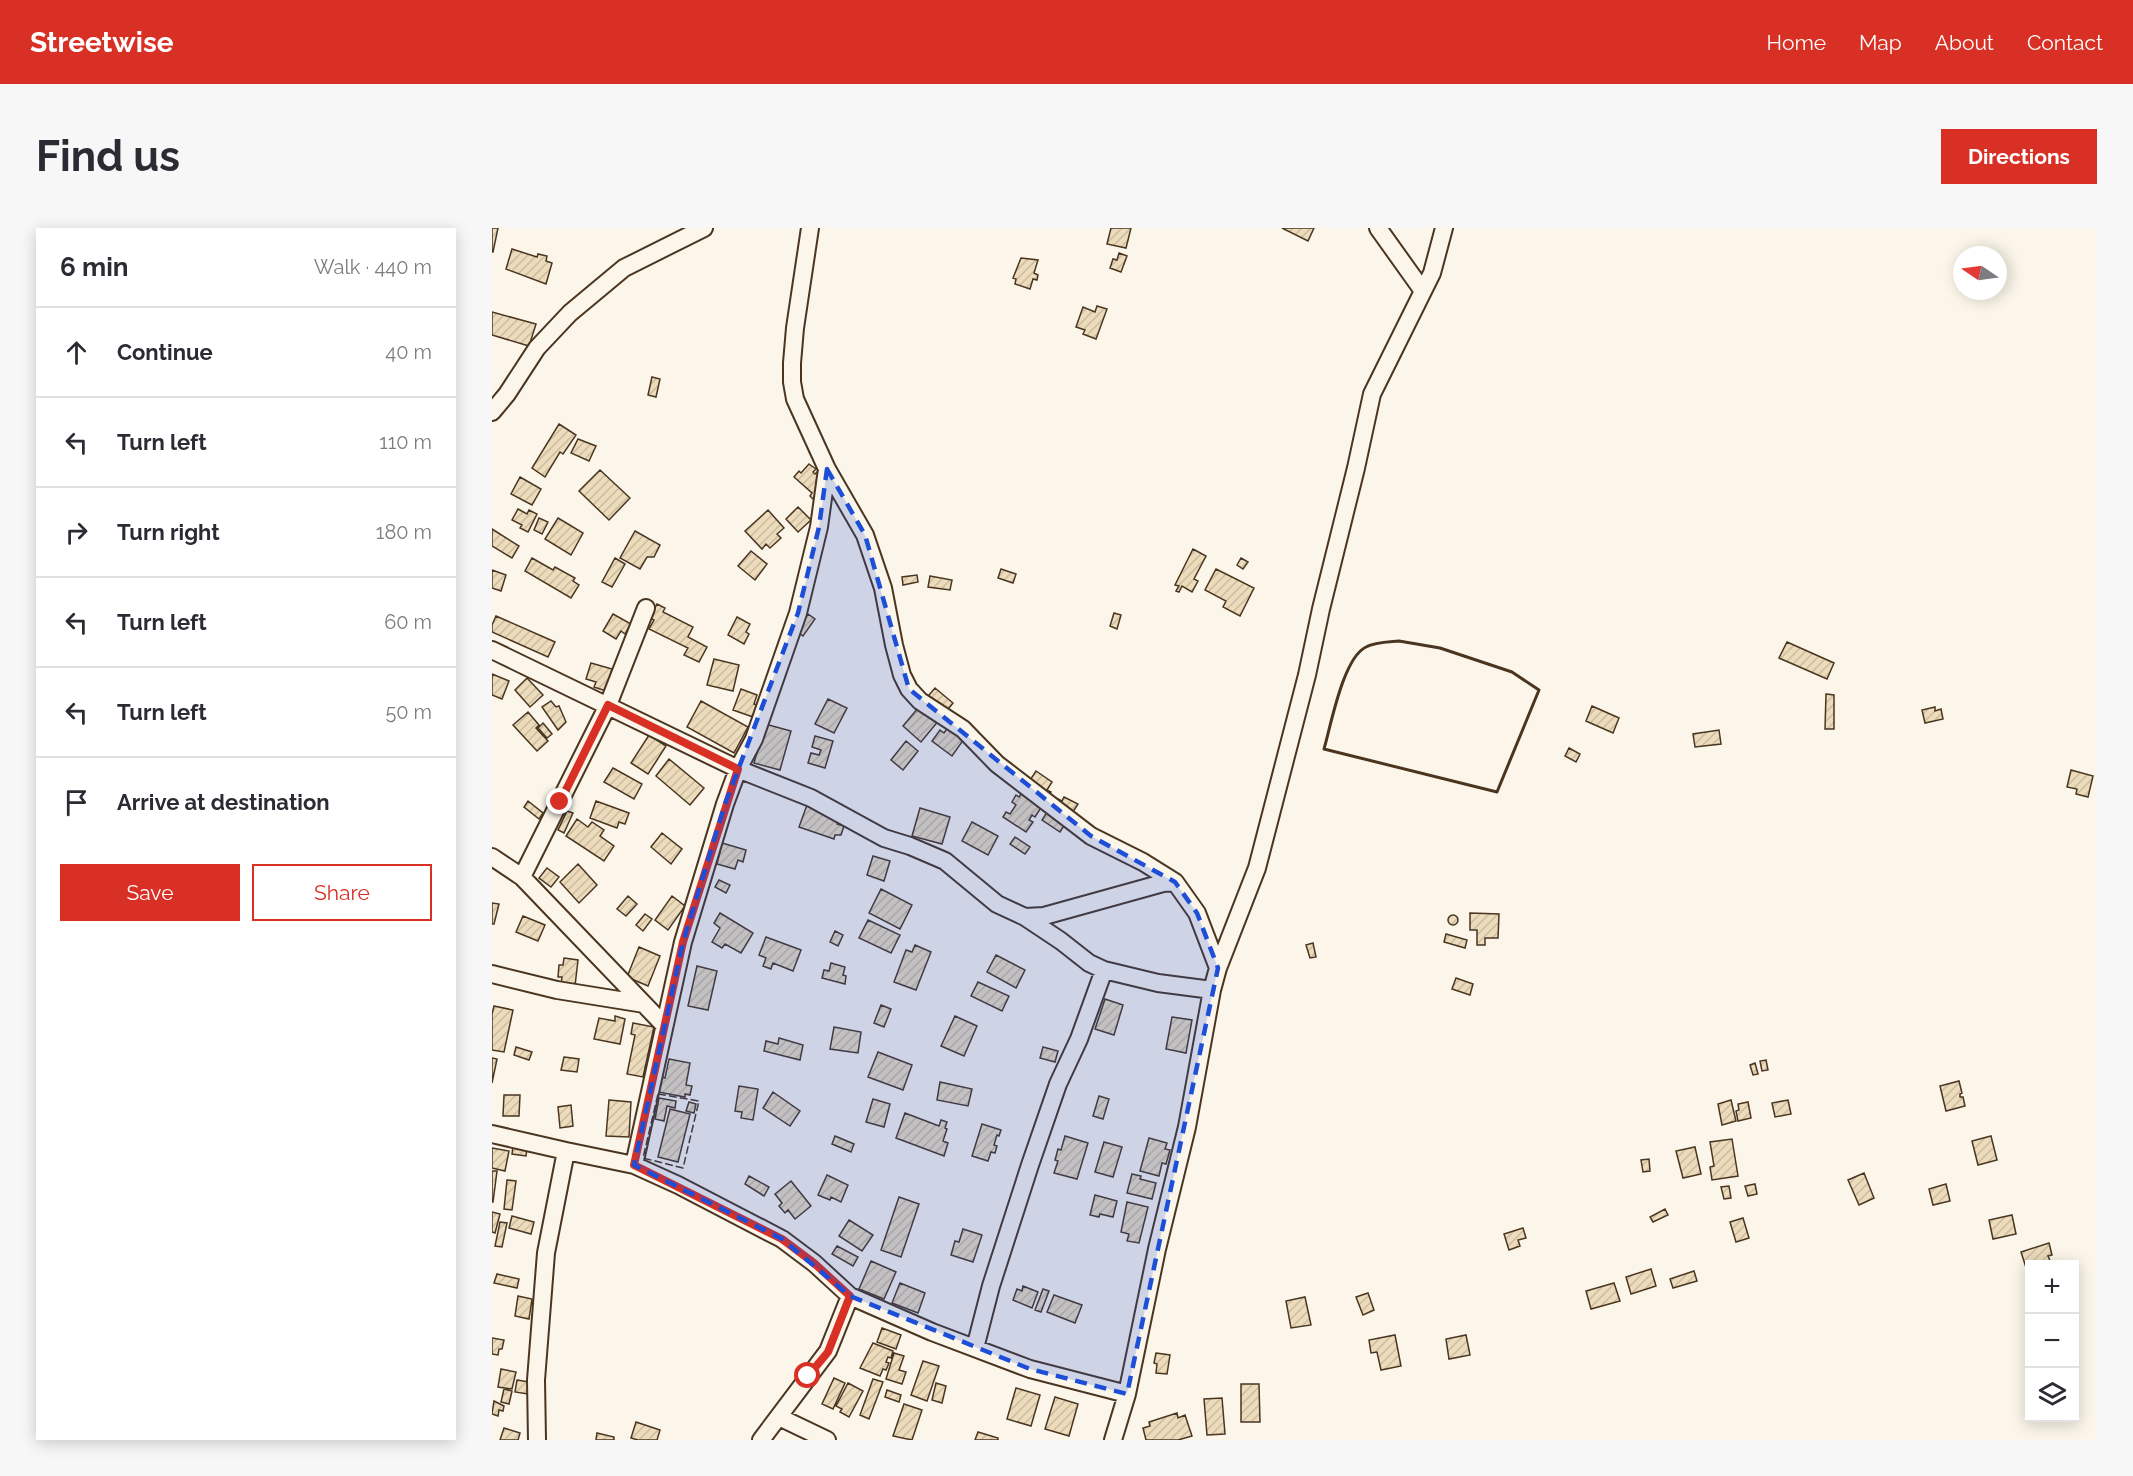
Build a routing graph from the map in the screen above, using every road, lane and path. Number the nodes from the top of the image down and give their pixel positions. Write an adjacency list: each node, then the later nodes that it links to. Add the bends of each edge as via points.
1 (704, 228): 6 (street, via 624,268 570,313 537,348)
2 (810, 228): 7 (street, via 795,328 792,382 795,399)
3 (1378, 228): 5 (street)
4 (1444, 228): 5 (street)
5 (1423, 291): 16 (street, via 1372,394 1307,675 1257,868)
6 (492, 412)
7 (827, 469): 11 (street, via 819,527 798,613 754,739); 14 (street, via 865,536 909,689 920,701 963,729 997,764 1091,836)
8 (646, 608): 10 (street)
9 (492, 650): 10 (street)
10 (608, 705): 11 (street); 13 (street)
11 (738, 769): 15 (street, via 811,798 884,838 945,861 997,904); 21 (street, via 683,942)
12 (492, 857): 13 (street)
13 (522, 877): 20 (street)
14 (1175, 882): 15 (street, via 1044,916); 16 (street, via 1197,913)
15 (1024, 917): 17 (street)
16 (1218, 968): 19 (street)
17 (1104, 970): 19 (street); 26 (street, via 1033,1155)
18 (492, 974): 20 (street)
19 (1212, 990): 27 (street, via 1187,1127)
20 (644, 1004): 21 (street)
21 (664, 1025): 24 (street)
22 (492, 1134): 23 (street)
23 (566, 1151): 24 (street); 29 (street, via 546,1253 536,1380)
24 (634, 1165): 25 (street, via 782,1239)
25 (850, 1296): 26 (street); 28 (street, via 828,1352)
26 (975, 1348): 27 (street, via 1030,1369)
27 (1127, 1394): 32 (street)
28 (779, 1417): 30 (street); 31 (street)
29 (537, 1440)
30 (761, 1440)
31 (827, 1440)
32 (1113, 1440)

